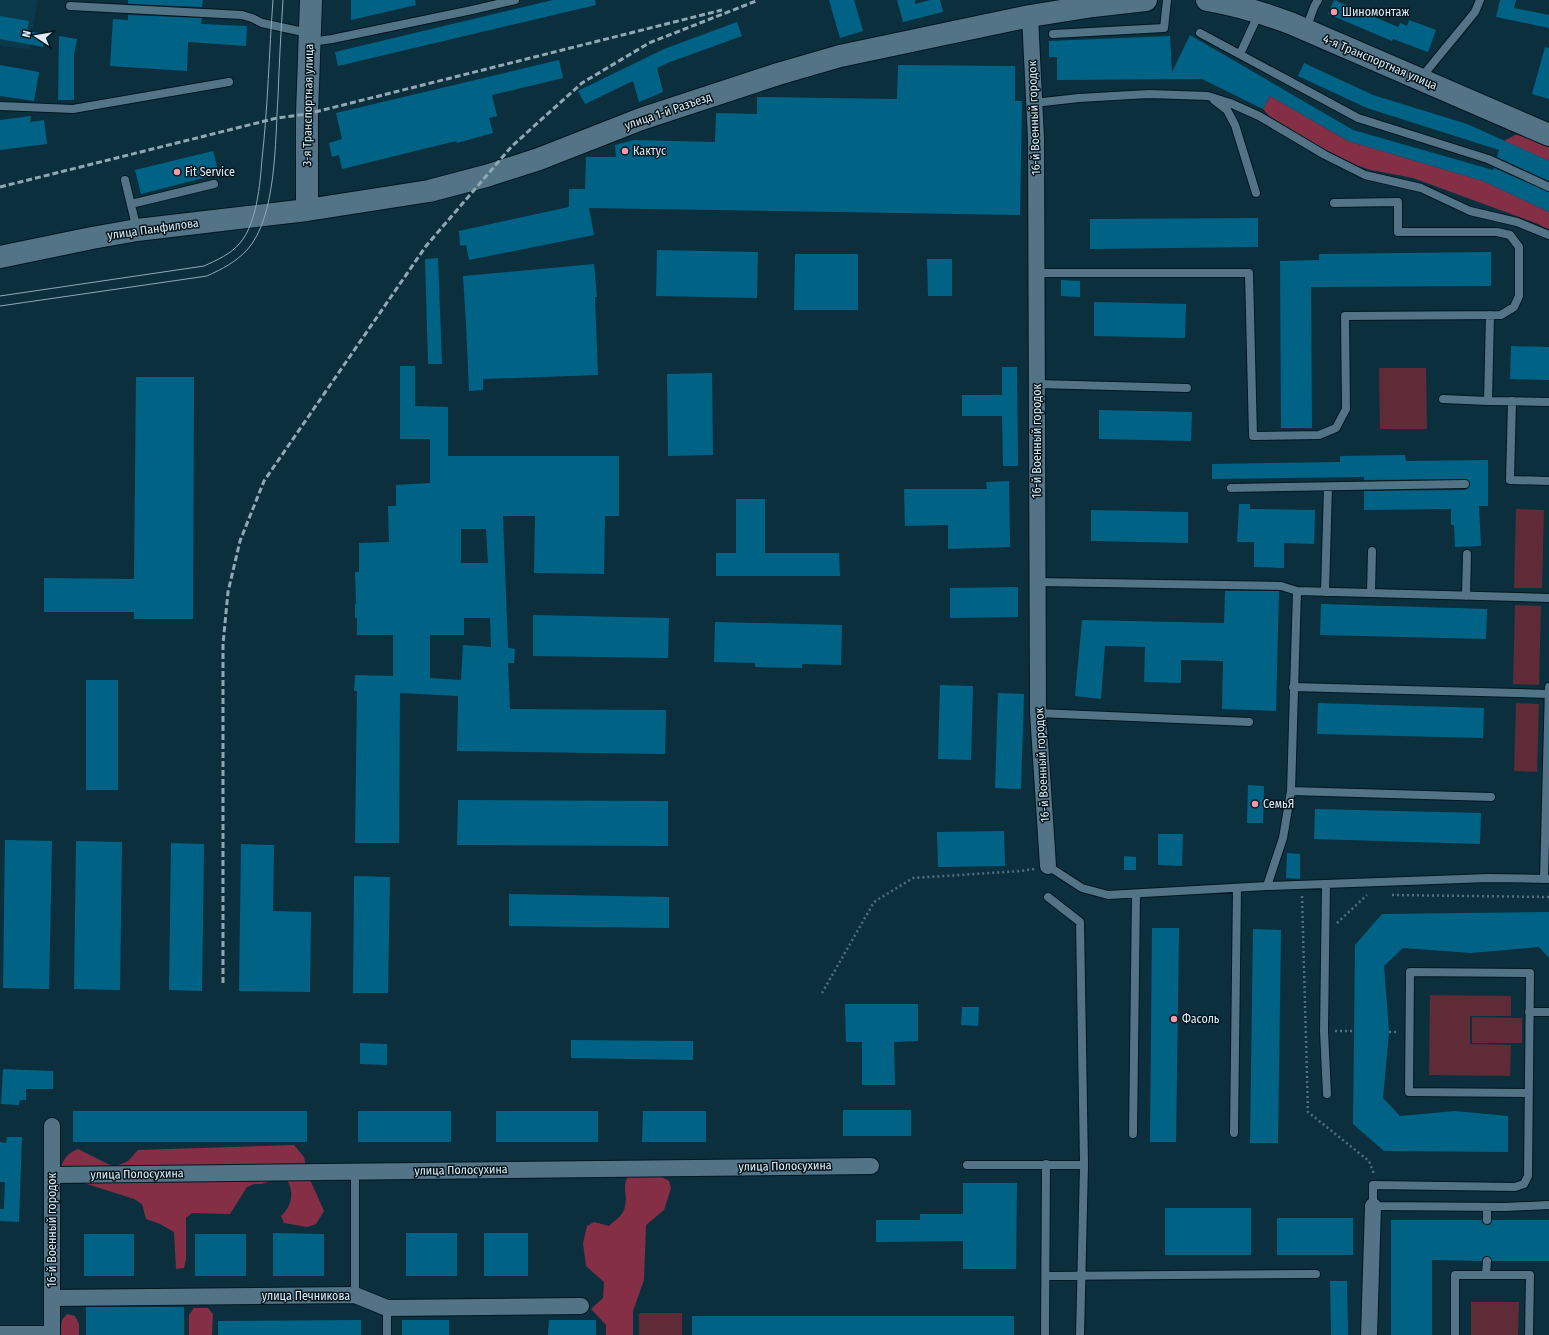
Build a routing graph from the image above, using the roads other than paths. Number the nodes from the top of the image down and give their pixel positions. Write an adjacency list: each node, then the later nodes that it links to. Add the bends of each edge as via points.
1 (312, 0): 14 (main road, 3-я Транспортная улица)
2 (515, 0): 14 (lane, via 332,39)
3 (1146, 0): 10 (main road)
4 (1167, 0): 12 (lane, via 1164,28)
5 (1207, 0): 9 (main road, 4-я Транспортная улица)
6 (1318, 0): 11 (lane)
7 (1480, 0): 16 (lane, via 1475,12)
8 (70, 6): 14 (lane, via 242,15)
9 (1260, 12): 11 (main road, 4-я Транспортная улица); 15 (lane)
10 (1030, 16): 19 (street, 16-й Военный городок); 28 (main road, улица 1-й Разъезд, via 840,56 641,119 486,176 437,189)
11 (1305, 30): 16 (main road, 4-я Транспортная улица)
12 (1053, 34)
13 (1200, 34): 15 (lane)
14 (310, 38): 28 (main road, 3-я Транспортная улица)
15 (1240, 54): 24 (lane, via 1358,118 1488,159)
16 (1420, 79): 21 (main road, 4-я Транспортная улица)
17 (229, 82): 20 (lane, via 73,109)
18 (1208, 96): 19 (lane, via 1149,94); 25 (lane, via 1227,110 1236,125); 30 (lane, via 1259,116 1365,175 1421,188 1470,211 1517,222)
19 (1034, 103): 32 (street, 16-й Военный городок)
20 (0, 106)
21 (1549, 135)
22 (125, 180): 27 (lane)
23 (214, 184): 27 (lane)
24 (1549, 187)
25 (1256, 193)
26 (1334, 203): 33 (lane, via 1398,202 1398,232 1497,232 1510,235 1519,247 1519,296 1514,307 1501,315)
27 (131, 204): 29 (lane)
28 (307, 210): 29 (main road, улица Панфилова)
29 (138, 230): 31 (main road, улица Панфилова)
30 (1549, 235)
31 (0, 257)
32 (1037, 273): 33 (lane, via 1249,273 1253,436 1319,435 1336,428 1346,409 1345,316); 34 (street, 16-й Военный городок)
33 (1490, 315): 37 (lane)
34 (1037, 384): 35 (lane); 46 (street, 16-й Военный городок)
35 (1187, 388)
36 (1443, 399): 37 (lane)
37 (1488, 401): 38 (lane)
38 (1512, 401): 39 (lane); 40 (lane, via 1510,480)
39 (1549, 402)
40 (1549, 482)
41 (1465, 484): 42 (lane)
42 (1328, 487): 43 (lane); 48 (lane)
43 (1231, 488)
44 (1372, 551): 49 (lane)
45 (1467, 554): 50 (lane)
46 (1038, 582): 47 (lane, via 1281,586); 55 (street, 16-й Военный городок)
47 (1297, 591): 48 (lane); 52 (lane)
48 (1325, 592): 49 (lane)
49 (1371, 593): 50 (lane)
50 (1466, 596): 51 (lane)
51 (1549, 598)
52 (1293, 687): 54 (lane); 57 (lane)
53 (1549, 687): 54 (lane)
54 (1549, 694): 60 (lane)
55 (1038, 713): 56 (lane); 59 (street, 16-й Военный городок)
56 (1250, 722)
57 (1291, 791): 58 (lane); 62 (lane, via 1283,838)
58 (1491, 797)
59 (1048, 866): 64 (lane, via 1082,888 1108,895)
60 (1546, 879): 61 (lane, via 1489,878)
61 (1326, 885): 62 (lane); 69 (lane, via 1324,1031)
62 (1267, 886): 63 (lane)
63 (1238, 888): 64 (lane); 71 (lane)
64 (1136, 894): 72 (lane)
65 (1048, 897): 75 (lane, via 1080,922)
66 (1529, 1012): 67 (lane); 68 (lane); 68 (lane, via 1530,973 1410,972 1409,1092)
67 (1549, 1012)
68 (1528, 1093): 80 (lane, via 1528,1176 1524,1184 1515,1187 1373,1185)
69 (1327, 1094)
70 (52, 1126): 78 (street, 16-й Военный городок)
71 (1234, 1133)
72 (1133, 1134)
73 (967, 1164): 74 (lane)
74 (1046, 1164): 75 (lane); 86 (lane)
75 (1084, 1165): 87 (lane)
76 (871, 1166): 77 (street, улица Полосухина)
77 (355, 1171): 78 (street, улица Полосухина); 88 (lane)
78 (52, 1175): 89 (street, 16-й Военный городок)
79 (1549, 1204): 81 (lane)
80 (1373, 1206): 81 (lane); 97 (street)
81 (1487, 1207): 82 (lane)
82 (1487, 1220)
83 (1487, 1261): 85 (lane)
84 (1316, 1274): 87 (lane)
85 (1486, 1275): 98 (lane, via 1455,1275); 99 (lane, via 1530,1275)
86 (1046, 1276): 87 (lane); 95 (lane)
87 (1082, 1276): 96 (lane)
88 (355, 1295): 89 (street, улица Печникова); 91 (street, улица Печникова)
89 (52, 1298): 93 (street, 16-й Военный городок)
90 (581, 1306): 91 (street, улица Печникова)
91 (387, 1308): 94 (lane)
92 (0, 1334): 93 (street)
93 (52, 1335)
94 (387, 1335)
95 (1044, 1335)
96 (1080, 1335)
97 (1369, 1335)
98 (1455, 1335)
99 (1529, 1335)

